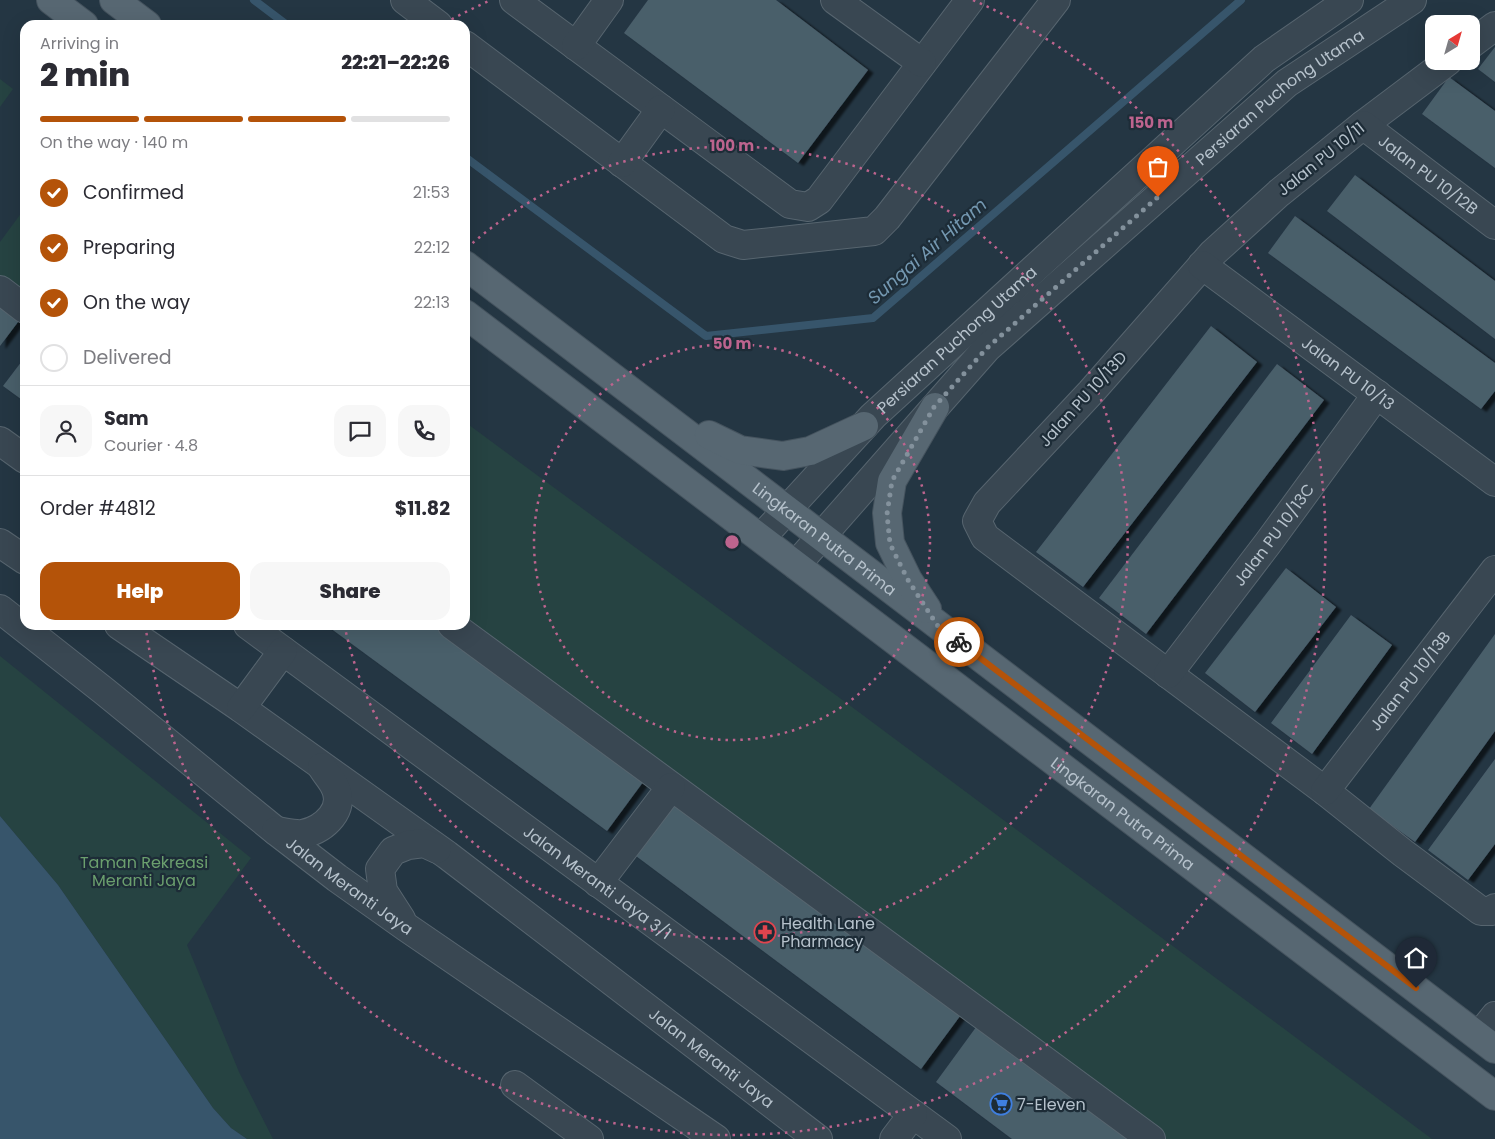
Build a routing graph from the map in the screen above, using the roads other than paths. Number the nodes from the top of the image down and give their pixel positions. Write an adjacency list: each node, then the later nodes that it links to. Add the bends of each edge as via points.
1 (52, 0): 11 (main road)
2 (114, 0): 12 (main road)
3 (405, 0): 13 (street)
4 (514, 0): 16 (street)
5 (609, 0): 16 (street)
6 (835, 0): 18 (street)
7 (1056, 0): 22 (street, via 874,231 743,245 724,239)
8 (1348, 0): 32 (street, Persiaran Puchong Utama, via 1264,59)
9 (1412, 0): 30 (street, Persiaran Puchong Utama, via 1287,83 987,348)
10 (960, 4): 18 (street)
11 (78, 20)
12 (140, 20)
13 (431, 20)
14 (1495, 26): 15 (street)
15 (1480, 37)
16 (576, 46): 20 (street)
17 (470, 49): 22 (street)
18 (922, 63): 20 (street, via 819,200 808,206 790,204)
19 (1436, 70): 21 (street, Jalan PU 10/11)
20 (660, 108): 22 (street)
21 (1363, 125): 23 (street, Jalan PU 10/12B); 24 (street, Jalan PU 10/11, via 1280,193)
22 (622, 163)
23 (1495, 225)
24 (1202, 265): 29 (street, Jalan PU 10/13); 51 (street, Jalan PU 10/13D, via 987,504 977,521 985,537)
25 (470, 269): 31 (main road, Lingkaran Putra Prima)
26 (0, 290): 27 (street)
27 (20, 305)
28 (470, 318): 38 (main road, Lingkaran Putra Prima)
29 (1377, 394): 35 (street, Jalan PU 10/13); 51 (street, Jalan PU 10/13C)
30 (934, 407): 37 (street, Persiaran Puchong Utama); 45 (main road, via 892,481 887,514 890,544)
31 (653, 408): 32 (main road, via 740,450 783,456 810,451); 36 (main road, Lingkaran Putra Prima)
32 (864, 426): 36 (street, Persiaran Puchong Utama)
33 (0, 441): 34 (street)
34 (20, 455)
35 (1493, 476)
36 (787, 509): 37 (main road, Lingkaran Putra Prima); 38 (street, Persiaran Puchong Utama)
37 (820, 536): 41 (street, Persiaran Puchong Utama); 45 (main road, Lingkaran Putra Prima)
38 (761, 538): 41 (main road, Lingkaran Putra Prima)
39 (0, 543): 40 (street)
40 (20, 557)
41 (796, 566): 63 (main road, Lingkaran Putra Prima)
42 (1495, 570): 55 (street, Jalan PU 10/13B)
43 (0, 609): 44 (street, Jalan Meranti Jaya)
44 (20, 625)
45 (937, 625): 61 (main road, Lingkaran Putra Prima)
46 (27, 630): 56 (street, Jalan Meranti Jaya)
47 (126, 630): 52 (street, Jalan Meranti Jaya)
48 (255, 630): 50 (street, Jalan Meranti Jaya 3/1)
49 (459, 630): 54 (street)
50 (283, 651): 52 (street); 58 (street, Jalan Meranti Jaya 3/1)
51 (1168, 674): 55 (street)
52 (241, 708): 53 (street, Jalan Meranti Jaya)
53 (320, 764): 56 (street, via 335,787 337,809 329,821 303,834); 57 (street, Jalan Meranti Jaya)
54 (671, 787): 58 (street); 70 (street)
55 (1324, 791): 59 (street, via 1481,911)
56 (276, 831): 60 (street, Jalan Meranti Jaya)
57 (447, 855): 60 (street, via 424,843 408,845 392,852 380,868 383,891); 67 (street, Jalan Meranti Jaya)
58 (598, 883): 64 (street, Jalan Meranti Jaya 3/1)
59 (1493, 909)
60 (406, 927): 66 (street, Jalan Meranti Jaya)
61 (1490, 1034)
62 (515, 1085): 65 (street)
63 (1495, 1096)
64 (913, 1114): 68 (street); 69 (street, Jalan Meranti Jaya 3/1)
65 (588, 1139)
66 (716, 1139)
67 (818, 1139)
68 (894, 1139)
69 (947, 1139)
70 (1151, 1139)

